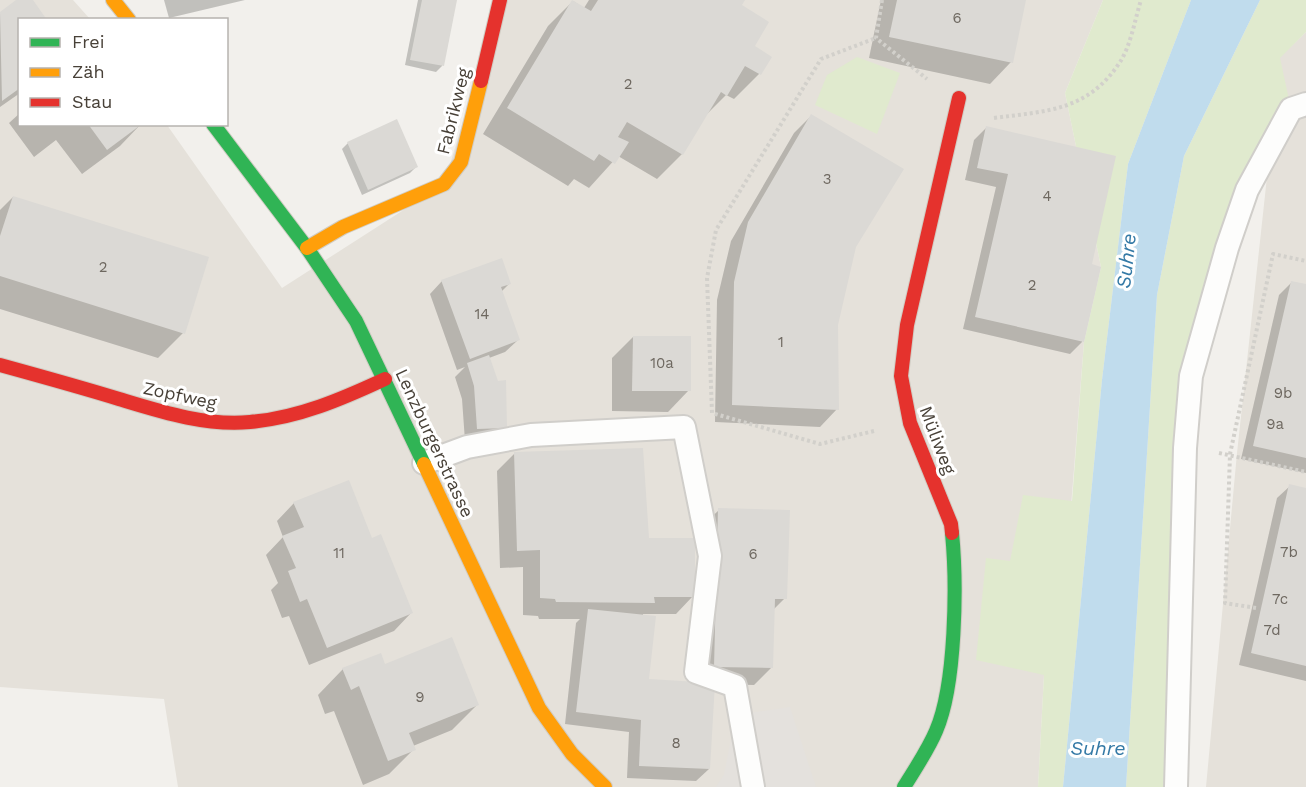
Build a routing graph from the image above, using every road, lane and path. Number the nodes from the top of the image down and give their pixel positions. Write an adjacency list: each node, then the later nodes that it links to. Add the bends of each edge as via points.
1 (113, 0): 5 (street)
2 (500, 0): 12 (street, Fabrikweg, via 461,162 450,177 444,184 343,227)
3 (882, 0): 6 (path)
4 (1141, 0): 10 (path, via 1121,61 1099,86 1077,102 1050,112)
5 (127, 18)
6 (876, 39): 7 (path); 16 (path, via 821,59 716,231 706,278 712,413 820,444)
7 (932, 83)
8 (959, 98): 10 (street, Müliweg)
9 (1306, 104): 24 (lane, via 1291,109 1247,190 1191,376 1185,448)
10 (955, 120): 16 (street, Müliweg, via 902,352 903,392)
11 (215, 126): 12 (street, Lenzburgerstrasse)
12 (307, 249): 15 (street, Lenzburgerstrasse, via 356,321)
13 (1306, 261): 17 (path, via 1273,254)
14 (0, 366): 15 (street, Zopfweg, via 163,412 213,422 249,423 296,414 328,405)
15 (385, 379): 18 (street, Lenzburgerstrasse)
16 (910, 423): 23 (street, Müliweg, via 951,524 955,565 945,705 936,731)
17 (1230, 454): 19 (path); 20 (path, via 1225,603)
18 (424, 463): 21 (street, Lenzburgerstrasse, via 514,662 539,708 572,754); 22 (lane, via 467,447 531,435 684,427 710,556 696,672 735,686)
19 (1306, 472)
20 (1256, 608)
21 (605, 787)
22 (753, 787)
23 (904, 787)
24 (1176, 787)

